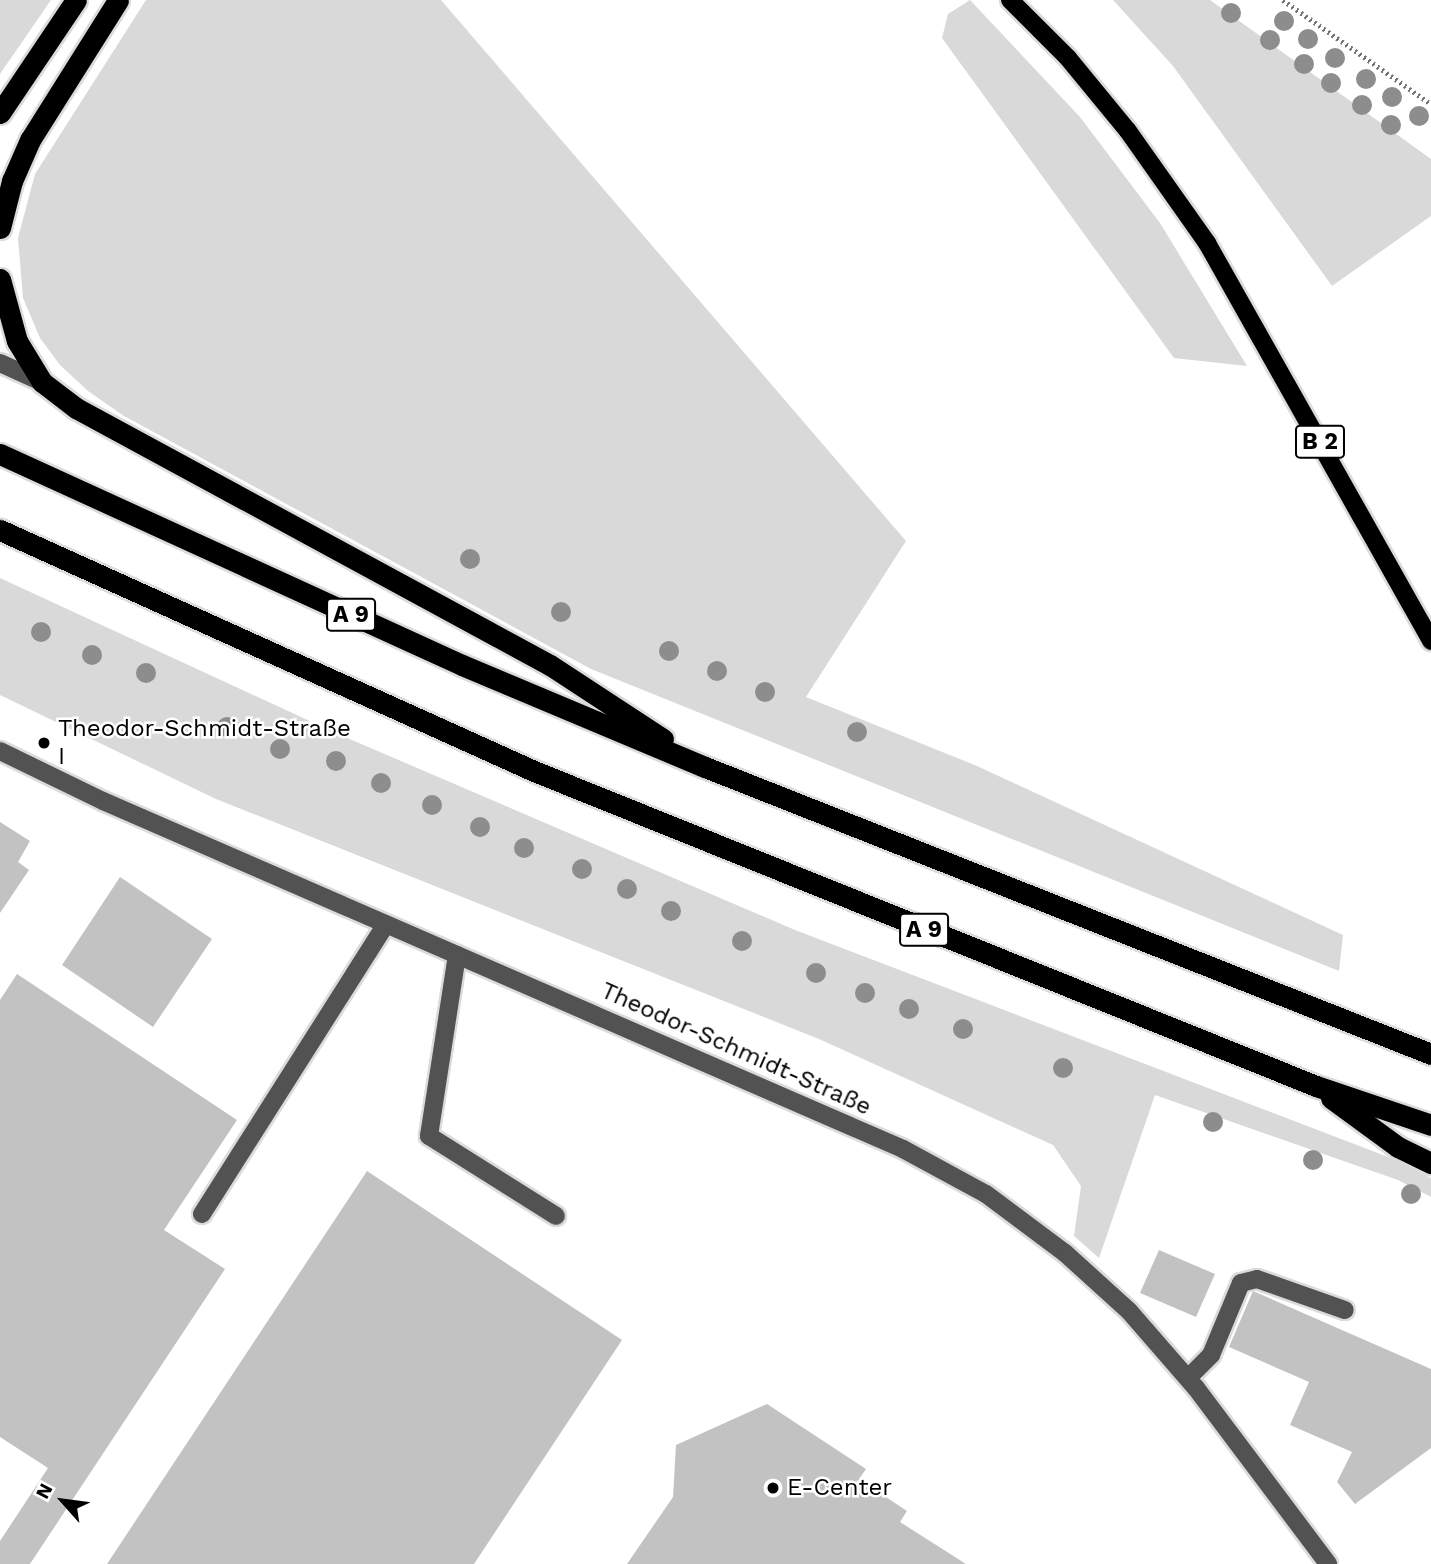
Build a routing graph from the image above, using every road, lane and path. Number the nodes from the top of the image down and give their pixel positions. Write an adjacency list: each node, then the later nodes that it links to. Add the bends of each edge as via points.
1 (76, 0): 6 (highway)
2 (118, 0): 7 (highway, via 30,140 12,181)
3 (1010, 0): 13 (main road, B 2, via 1068,58 1128,131 1208,243)
4 (1283, 0): 5 (path)
5 (1431, 104)
6 (0, 113)
7 (0, 228)
8 (0, 279): 10 (highway, via 17,341)
9 (0, 363): 10 (street)
10 (42, 382): 15 (highway, via 100,421 550,664)
11 (0, 454): 15 (highway, A 9, via 461,665)
12 (0, 530): 19 (highway, A 9, via 534,771)
13 (1431, 641)
14 (0, 751): 16 (street, Theodor-Schmidt-Straße, via 103,802)
15 (705, 767): 18 (highway, A 9)
16 (386, 924): 17 (street, Theodor-Schmidt-Straße); 22 (street)
17 (457, 955): 23 (street, via 429,1136); 25 (street, Theodor-Schmidt-Straße, via 903,1149 986,1194 1102,1286)
18 (1431, 1054)
19 (1316, 1086): 20 (highway, A 9); 21 (highway, via 1398,1147)
20 (1431, 1125)
21 (1431, 1163)
22 (202, 1214)
23 (555, 1216)
24 (1345, 1310): 25 (street, via 1257,1279 1241,1283 1211,1355)
25 (1188, 1378): 26 (street, Theodor-Schmidt-Straße)
26 (1328, 1564)

